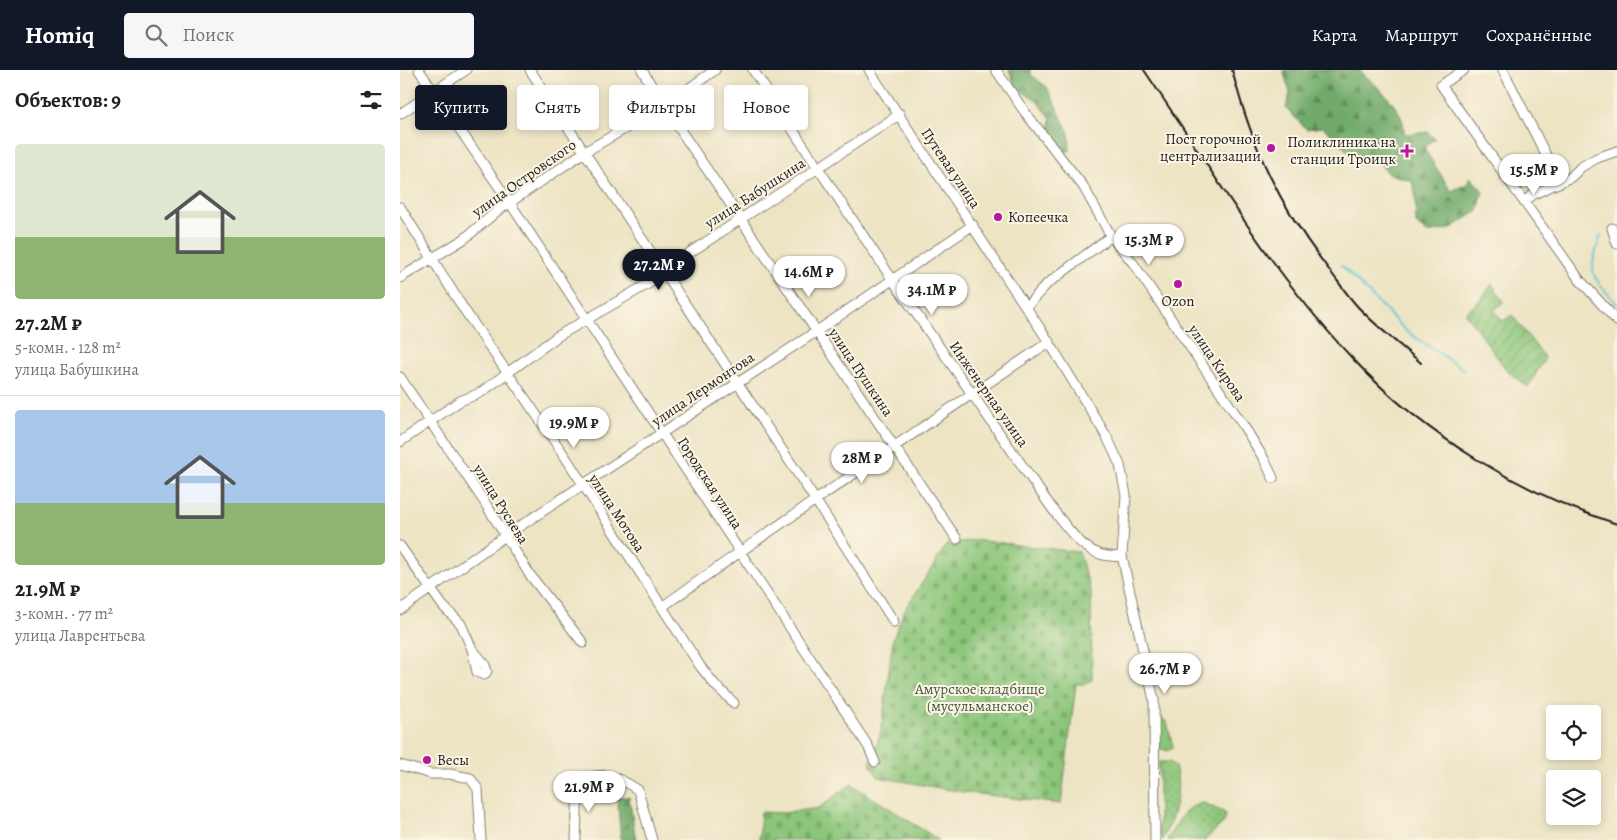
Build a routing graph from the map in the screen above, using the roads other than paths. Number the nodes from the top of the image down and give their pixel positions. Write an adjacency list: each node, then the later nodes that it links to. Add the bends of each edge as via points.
1 (420, 70): 11 (street, Городская улица)
2 (466, 70): 12 (street)
3 (530, 70): 22 (street)
4 (642, 70): 13 (street, улица Пушкина)
5 (715, 70): 14 (street, улица Островского)
6 (753, 70): 23 (street, Инженерная улица)
7 (869, 70): 17 (street, Путевая улица)
8 (996, 70): 31 (street, улица Кирова, via 1024,112 1083,186)
9 (1464, 70): 25 (street, via 1441,85)
10 (1503, 70): 24 (street)
11 (430, 85)
12 (443, 85)
13 (651, 85)
14 (694, 85)
15 (415, 104): 16 (street)
16 (400, 114)
17 (900, 114): 23 (street, улица Бабушкина); 29 (street, Путевая улица)
18 (460, 130): 26 (street, Городская улица)
19 (623, 130): 22 (street, улица Островского)
20 (680, 130): 28 (street, улица Пушкина)
21 (1617, 151): 24 (street, via 1597,158)
22 (584, 153): 26 (street, улица Островского); 34 (street)
23 (818, 168): 28 (street, улица Бабушкина); 36 (street, Инженерная улица)
24 (1560, 183): 25 (street)
25 (1524, 202): 39 (street, via 1579,279)
26 (510, 203): 33 (street, улица Островского, via 464,239); 38 (street, Городская улица)
27 (400, 208): 33 (street, улица Мотова)
28 (740, 218): 34 (street, улица Бабушкина); 40 (street, улица Пушкина)
29 (973, 225): 36 (street, улица Лермонтова); 37 (street, Путевая улица)
30 (1612, 228): 32 (street)
31 (1111, 236): 37 (street, via 1048,284); 50 (street, улица Кирова, via 1236,414)
32 (1617, 244)
33 (431, 258): 35 (street, улица Островского); 42 (street, улица Мотова)
34 (662, 271): 38 (street, улица Бабушкина, via 652,281); 44 (street)
35 (400, 278)
36 (892, 279): 40 (street, улица Лермонтова); 45 (street, Инженерная улица)
37 (1026, 307): 41 (street, Путевая улица)
38 (587, 320): 42 (street, улица Бабушкина); 47 (street, Городская улица)
39 (1617, 321)
40 (816, 331): 44 (street, улица Лермонтова); 49 (street, улица Пушкина)
41 (1049, 342): 45 (street); 57 (street, Путевая улица, via 1108,437 1120,465 1126,494)
42 (506, 373): 46 (street, улица Бабушкина, via 480,393); 51 (street, улица Мотова)
43 (400, 377): 46 (street, улица Русяева)
44 (738, 382): 47 (street, улица Лермонтова); 52 (street)
45 (972, 393): 49 (street); 57 (street, Инженерная улица, via 1069,530 1093,553 1110,558)
46 (430, 420): 48 (street, улица Бабушкина); 53 (street, улица Русяева)
47 (661, 434): 51 (street, улица Лермонтова); 56 (street, Городская улица)
48 (400, 442)
49 (895, 446): 52 (street); 54 (street, улица Пушкина)
50 (1273, 478)
51 (582, 484): 53 (street, улица Лермонтова); 59 (street, улица Мотова)
52 (816, 501): 56 (street); 61 (street)
53 (505, 536): 58 (street, улица Лермонтова); 62 (street, улица Русяева, via 530,576)
54 (957, 539)
55 (400, 546): 58 (street)
56 (738, 552): 59 (street); 65 (street, Городская улица, via 868,746)
57 (1122, 556): 70 (street, Путевая улица, via 1154,700)
58 (429, 589): 60 (street, улица Лермонтова); 63 (street, via 461,624)
59 (662, 607): 64 (street, улица Мотова, via 705,673)
60 (400, 610)
61 (894, 622)
62 (583, 643)
63 (472, 648)
64 (734, 703)
65 (875, 762)
66 (400, 765): 67 (street, via 431,774 470,778 478,788)
67 (482, 840)
68 (576, 840): 69 (street, via 578,784 590,776 609,775 638,790)
69 (652, 840)
70 (1155, 840)

